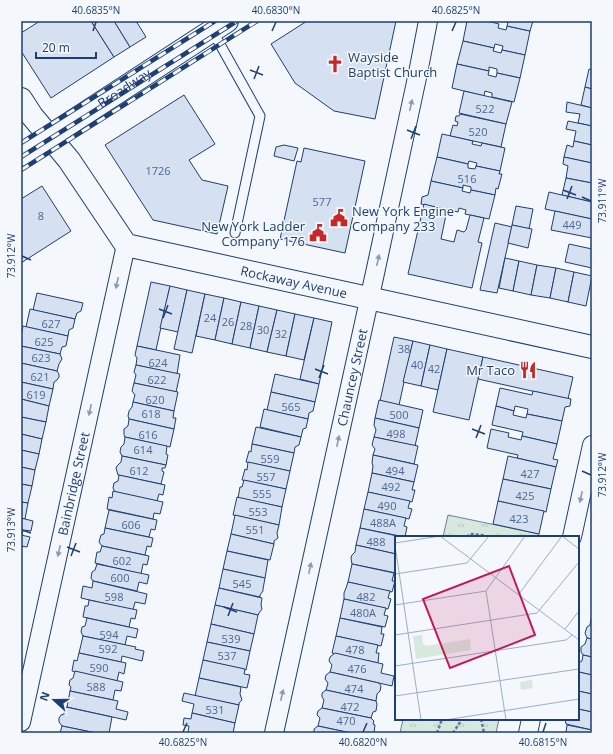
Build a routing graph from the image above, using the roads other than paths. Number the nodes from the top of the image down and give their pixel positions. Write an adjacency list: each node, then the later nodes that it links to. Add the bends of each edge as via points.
1 (428, 21): 8 (street, Chauncey Street, one-way to 1)
2 (219, 26): 4 (main road, Broadway); 6 (lane, via 260,116)
3 (21, 99): 4 (main road)
4 (49, 136): 5 (main road, Broadway); 7 (main road, via 69,160)
5 (21, 155)
6 (236, 233)
7 (126, 245): 8 (main road, Rockaway Avenue); 13 (street, Bainbridge Street, one-way to 13)
8 (369, 298): 9 (main road, Rockaway Avenue); 14 (street, Chauncey Street, one-way to 8)
9 (592, 347)
10 (592, 445): 11 (street, one-way to 11)
11 (572, 536)
12 (531, 720): 15 (street)
13 (21, 722)
14 (274, 733)
15 (528, 733)

